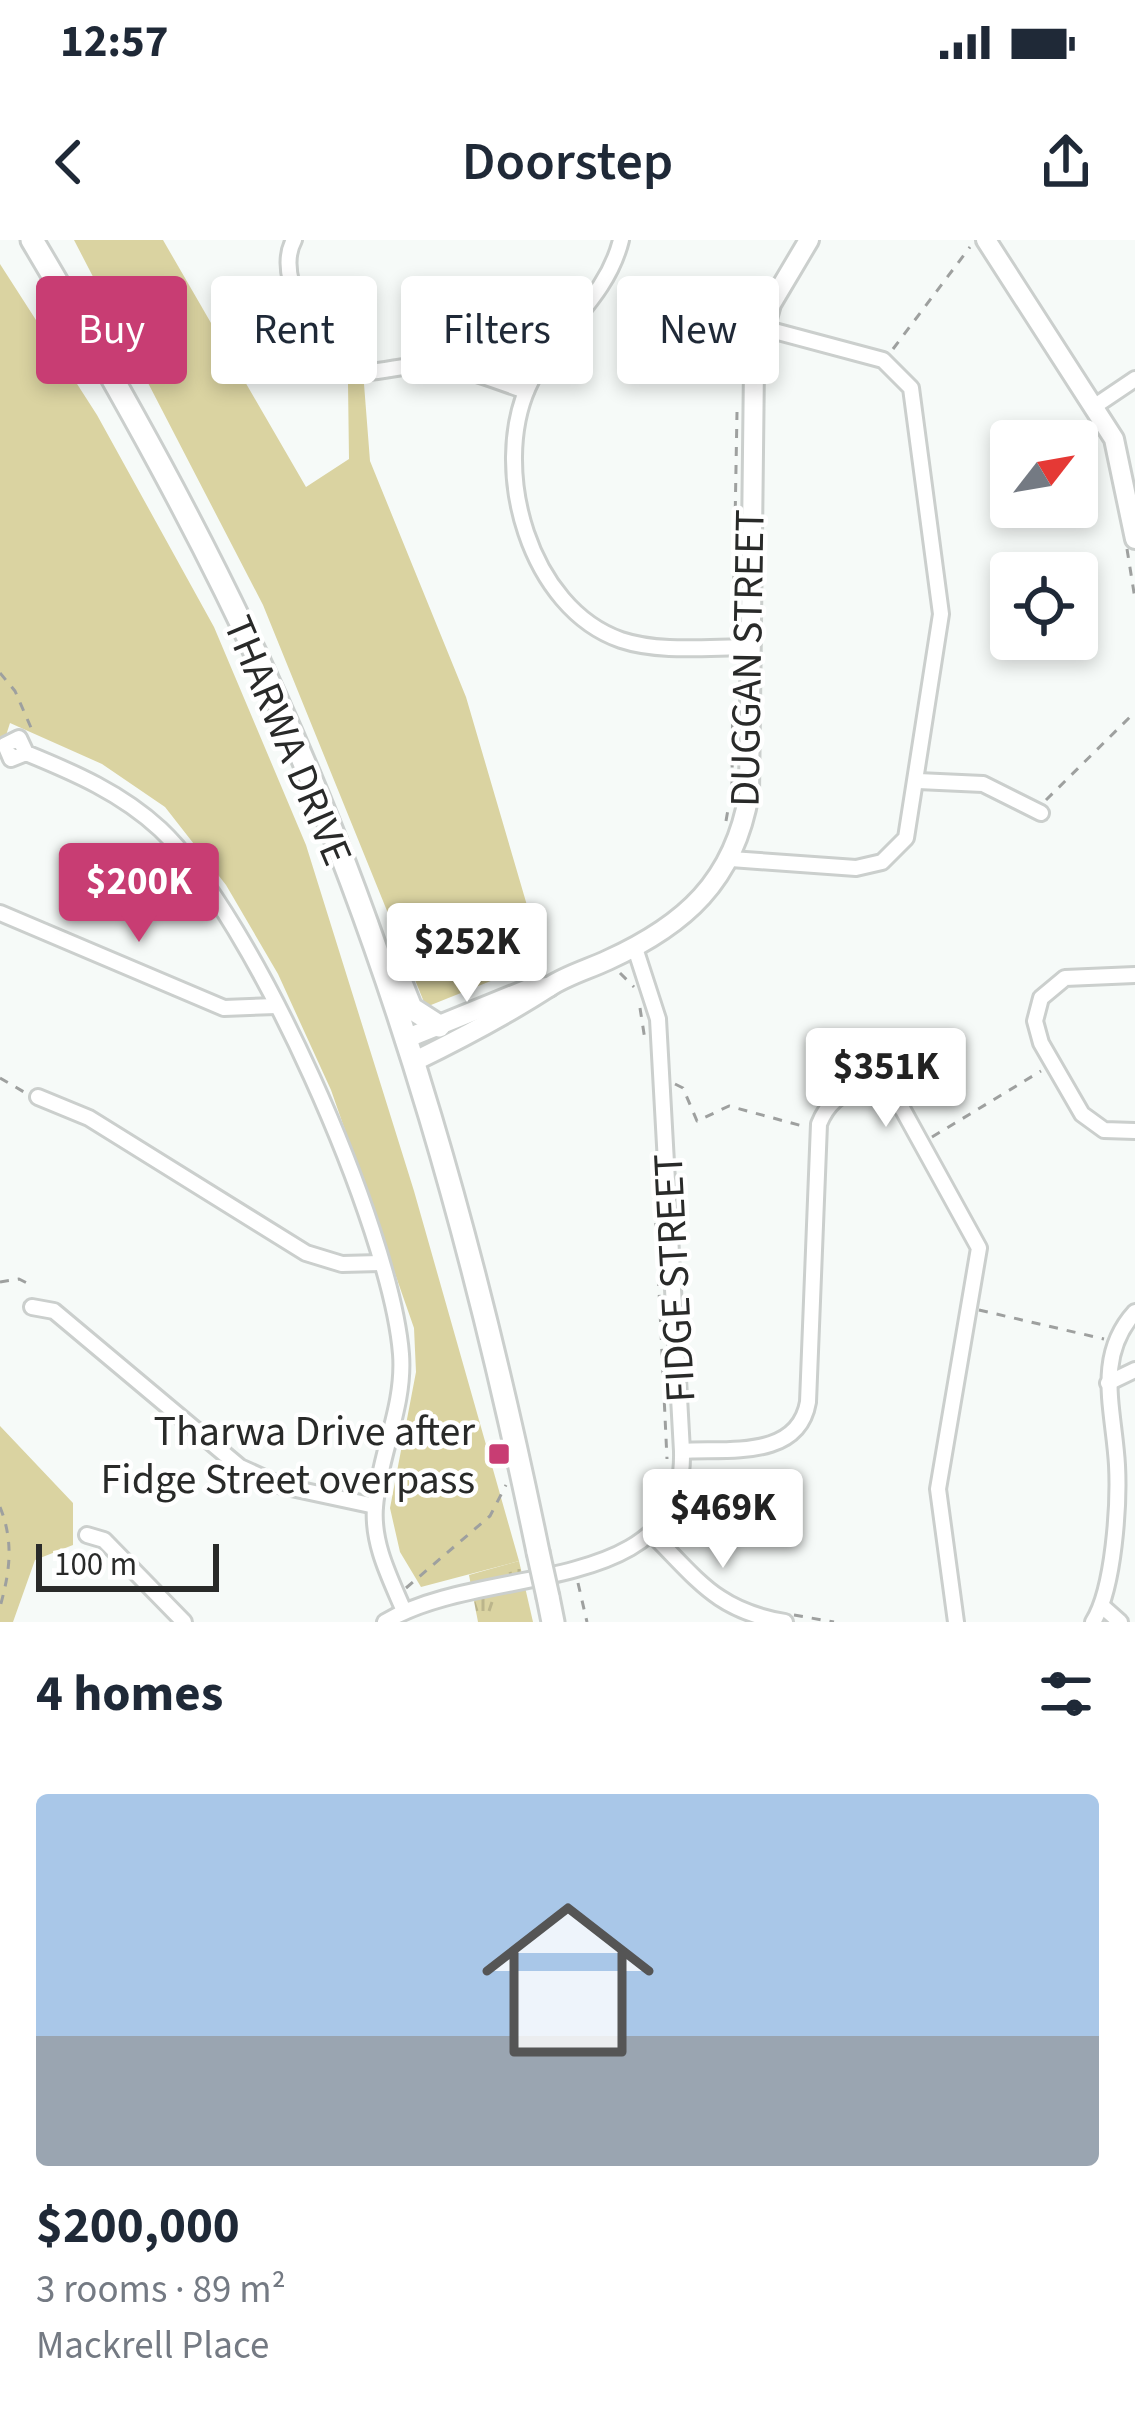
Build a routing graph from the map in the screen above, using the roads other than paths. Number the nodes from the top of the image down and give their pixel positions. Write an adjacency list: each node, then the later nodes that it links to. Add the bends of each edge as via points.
1 (32, 240): 18 (main road, THARWA DRIVE, via 233,607)
2 (294, 240): 10 (street, via 287,274 339,367 360,374 442,366)
3 (621, 240): 10 (street, via 598,296)
4 (809, 240): 6 (street, DUGGAN STREET)
5 (986, 240): 11 (street)
6 (779, 287)
7 (779, 332): 15 (street, via 886,362 914,396 940,614)
8 (1135, 380): 11 (street)
9 (752, 384): 13 (street, DUGGAN STREET)
10 (526, 391): 13 (street, via 513,450 520,509 571,608 623,640)
11 (1094, 406): 12 (street, via 1122,462)
12 (1129, 535)
13 (750, 647): 17 (street, DUGGAN STREET, via 748,794)
14 (25, 747): 23 (street, via 106,788 163,832 219,906)
15 (918, 781): 16 (street, via 983,784); 17 (street, via 906,838 882,862 856,868)
16 (1041, 813)
17 (731, 859): 20 (street, DUGGAN STREET, via 692,911)
18 (356, 899): 24 (main road, via 376,923 411,1008); 25 (main road, THARWA DRIVE)
19 (0, 913): 23 (street, via 224,1008)
20 (635, 948): 22 (street, DUGGAN STREET); 34 (street, FIDGE STREET, via 658,1019)
21 (1135, 975): 28 (street, via 1065,978 1041,998 1035,1021 1082,1114 1104,1130)
22 (549, 987): 24 (street, DUGGAN STREET); 26 (street, DUGGAN STREET)
23 (276, 1006): 29 (street, via 334,1132)
24 (439, 1025): 25 (street, DUGGAN STREET)
25 (405, 1039): 26 (main road, THARWA DRIVE)
26 (413, 1063): 43 (main road, THARWA DRIVE, bridge, via 488,1329)
27 (38, 1096): 29 (street, via 82,1114 306,1252 342,1264)
28 (1135, 1131)
29 (380, 1263): 35 (street, via 401,1367)
30 (32, 1306): 35 (street, via 55,1311 240,1467 282,1486)
31 (1135, 1312): 33 (street, via 1111,1352)
32 (1135, 1370): 33 (street)
33 (1108, 1384): 38 (street, via 1118,1491)
34 (682, 1450): 37 (street, FIDGE STREET, via 678,1498); 44 (street, via 772,1445 802,1424 819,1124 842,1094 880,1090 903,1110 978,1242 938,1489)
35 (375, 1506): 39 (street, via 378,1546)
36 (87, 1535): 41 (street, via 104,1540)
37 (654, 1536): 39 (street, via 621,1555); 40 (street, via 717,1600)
38 (1102, 1606): 45 (street); 46 (street)
39 (404, 1611): 42 (street)
40 (780, 1617)
41 (184, 1622)
42 (386, 1622)
43 (553, 1622)
44 (956, 1622)
45 (1094, 1622)
46 (1120, 1622)

